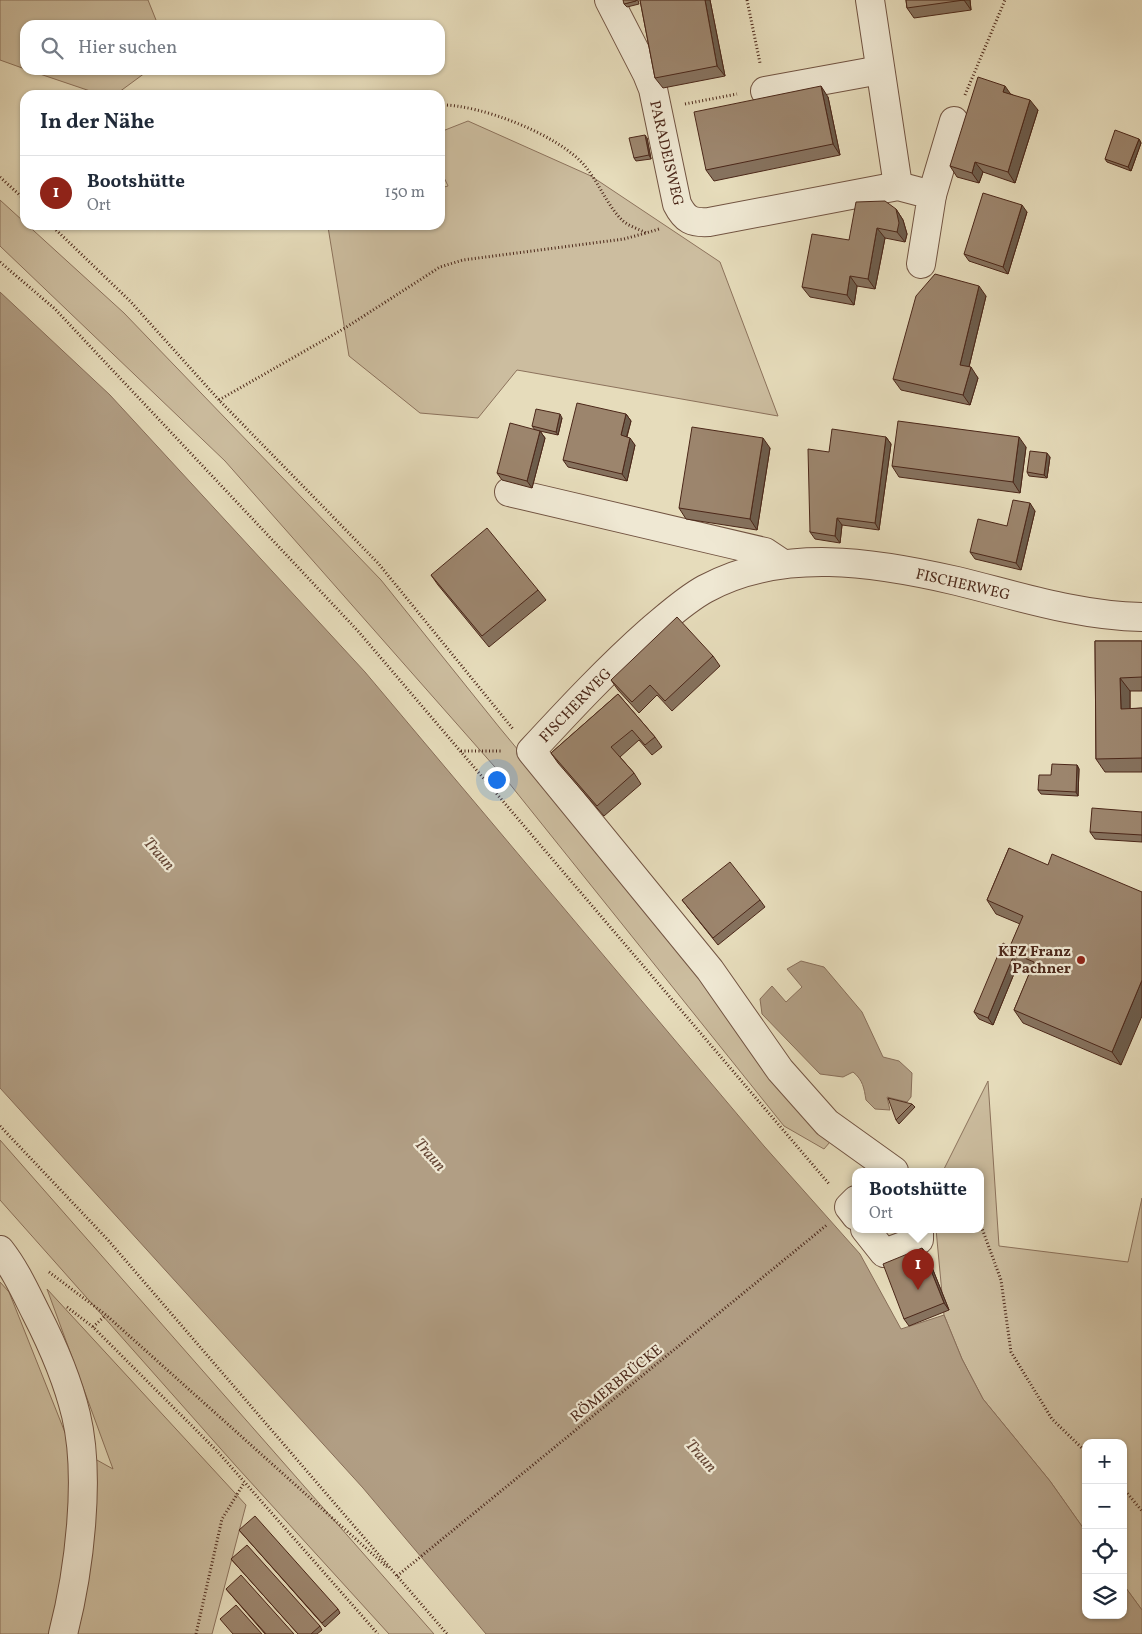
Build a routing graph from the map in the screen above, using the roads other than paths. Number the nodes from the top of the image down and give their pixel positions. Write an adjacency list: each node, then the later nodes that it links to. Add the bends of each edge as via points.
1 (609, 0): 6 (street, PARADEISWEG, via 647,74 677,204 688,220 709,222)
2 (870, 0): 3 (street)
3 (880, 70): 4 (street); 6 (street)
4 (765, 91)
5 (954, 121): 7 (street)
6 (898, 186): 7 (street, PARADEISWEG)
7 (932, 195): 8 (street)
8 (921, 264)
9 (509, 492): 10 (street, via 765,552)
10 (783, 564): 11 (street, FISCHERWEG, via 845,562 886,567 1075,610); 12 (street, FISCHERWEG, via 733,577 705,589 673,611 627,652 531,751 710,970 780,1070 827,1123)
11 (1142, 617)
12 (886, 1168)
13 (868, 1233): 14 (street, via 884,1253 919,1240)
14 (919, 1233)
15 (0, 1250): 16 (street, via 12,1265 57,1352 76,1417 82,1455 81,1511)
16 (63, 1634)

